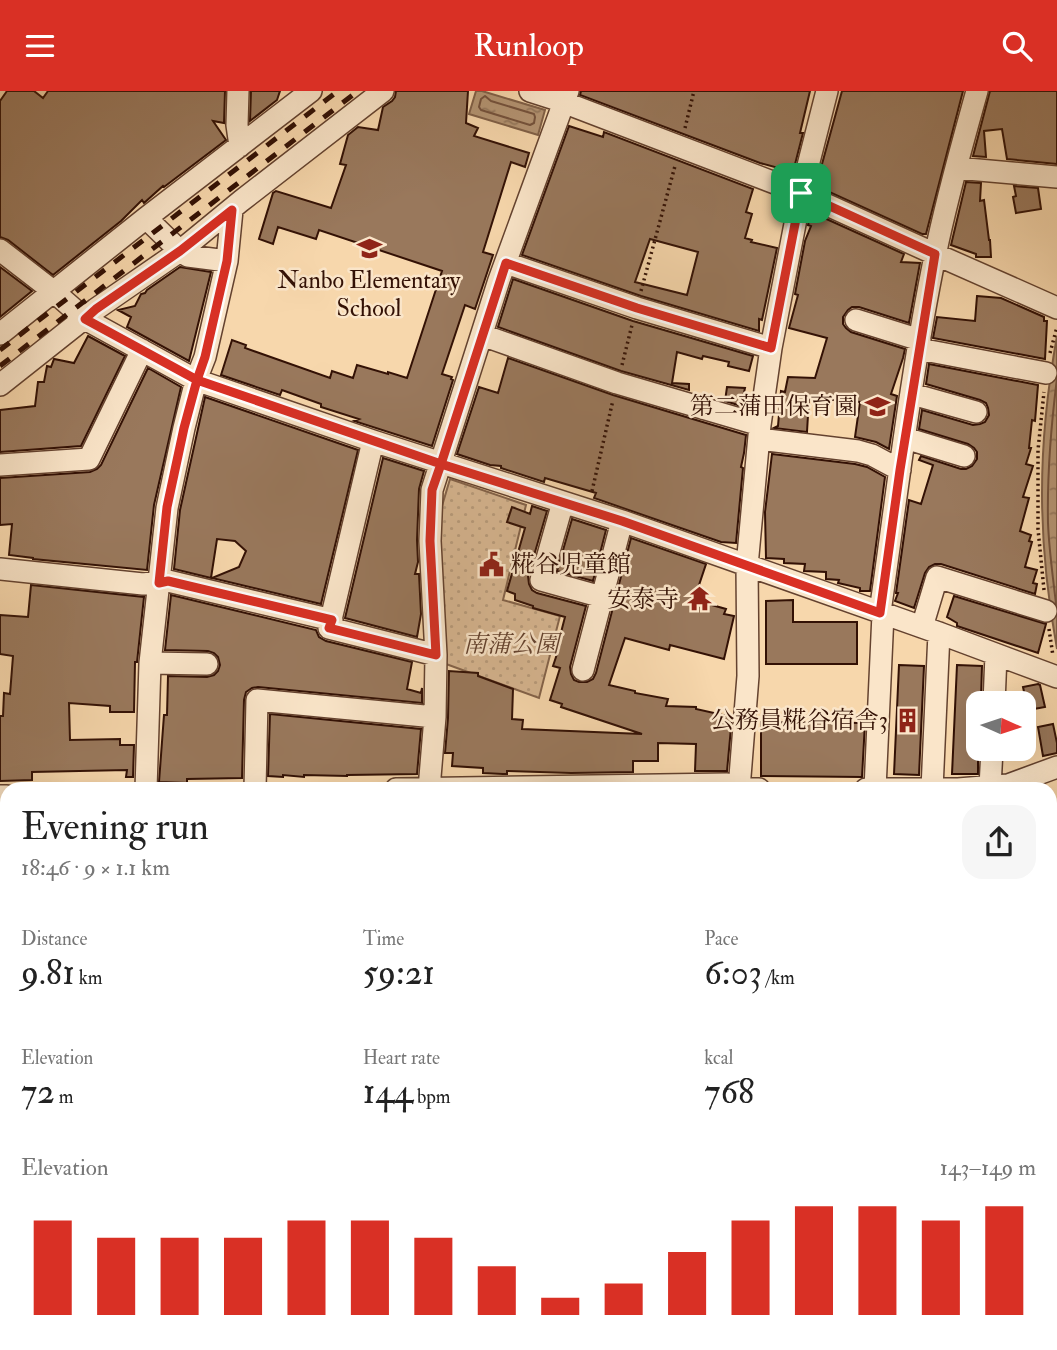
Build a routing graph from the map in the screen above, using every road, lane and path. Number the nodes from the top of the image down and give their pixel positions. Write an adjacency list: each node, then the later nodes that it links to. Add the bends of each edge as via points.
1 (238, 91): 8 (street)
2 (311, 91): 8 (street)
3 (383, 91): 12 (street)
4 (530, 91): 7 (street, via 555,99)
5 (827, 91): 11 (street)
6 (977, 91): 9 (street)
7 (566, 97): 11 (street); 18 (street)
8 (240, 146): 13 (street)
9 (956, 167): 10 (street); 16 (street)
10 (1057, 177)
11 (801, 193): 16 (street); 27 (street)
12 (232, 210): 15 (street); 17 (street)
13 (146, 218): 15 (street); 19 (street)
14 (0, 250): 19 (street)
15 (180, 251): 17 (street); 21 (street)
16 (935, 254): 20 (street); 26 (street)
17 (227, 261): 30 (street)
18 (506, 263): 25 (street); 27 (street)
19 (53, 291): 21 (street); 24 (street)
20 (1057, 307)
21 (85, 319): 28 (street); 31 (street)
22 (856, 320): 26 (street)
23 (1057, 325): 29 (path)
24 (0, 334)
25 (482, 335): 34 (street); 38 (street)
26 (919, 344): 29 (street); 32 (street)
27 (771, 348): 34 (street)
28 (142, 350): 30 (street); 39 (street, via 89,459)
29 (1046, 373): 47 (path, via 1038,450)
30 (197, 380): 36 (street); 45 (street, via 167,507)
31 (0, 385)
32 (912, 394): 33 (street); 35 (street)
33 (976, 412)
34 (760, 432): 40 (street, via 858,451); 43 (street)
35 (905, 437): 37 (street); 40 (street)
36 (373, 441): 38 (street); 49 (street)
37 (964, 456)
38 (441, 464): 41 (street); 51 (street, via 432,490 430,541)
39 (0, 465)
40 (900, 470): 48 (street)
41 (563, 502): 42 (street); 46 (street, via 541,580)
42 (622, 521): 43 (street); 46 (street)
43 (747, 566): 48 (street); 64 (street, via 747,675)
44 (0, 569): 45 (street)
45 (159, 583): 49 (street, via 168,581); 53 (street)
46 (602, 597): 55 (street)
47 (1046, 611): 50 (street, via 937,577); 56 (path)
48 (882, 613): 50 (street); 65 (street)
49 (332, 620): 51 (street, via 329,628)
50 (930, 630): 52 (street); 66 (street)
51 (436, 655): 58 (street)
52 (996, 655): 56 (street); 57 (street)
53 (150, 663): 54 (street); 61 (street, via 142,733)
54 (207, 664)
55 (583, 670)
56 (1057, 677)
57 (994, 691)
58 (435, 717): 62 (street, via 257,700); 63 (street)
59 (994, 761): 67 (street)
60 (1057, 767): 68 (street)
61 (146, 782)
62 (255, 782)
63 (430, 782)
64 (739, 782)
65 (875, 782)
66 (932, 782)
67 (996, 782)
68 (1016, 782)

